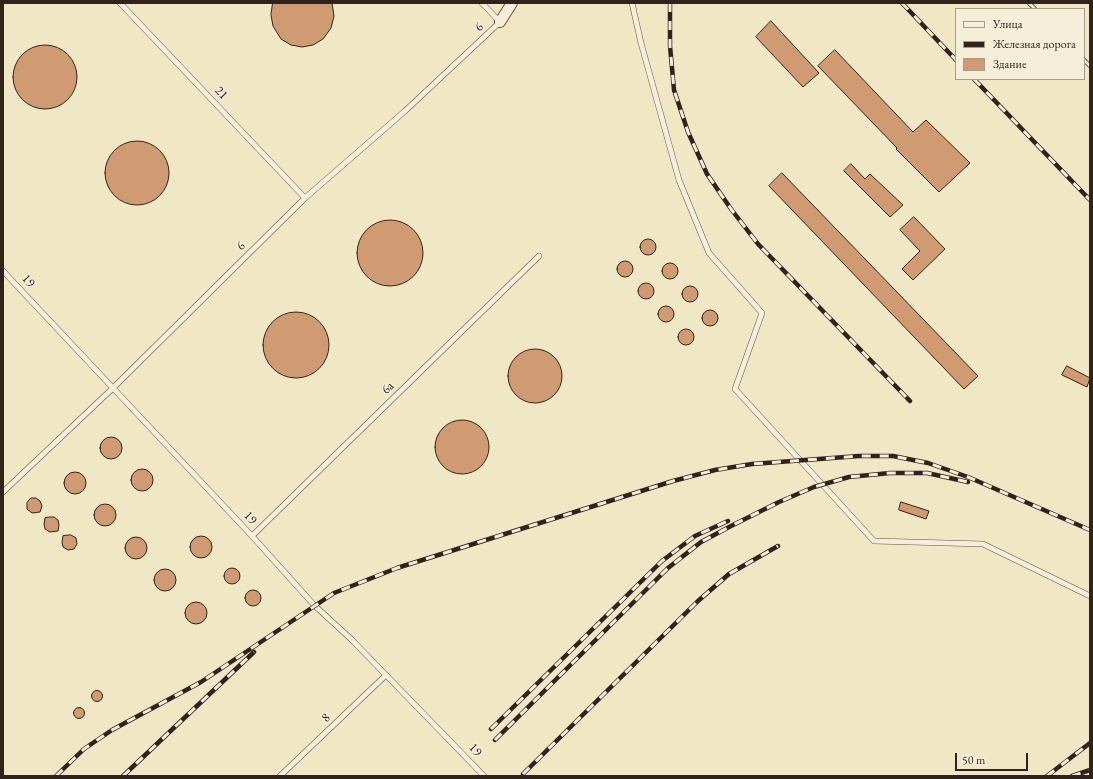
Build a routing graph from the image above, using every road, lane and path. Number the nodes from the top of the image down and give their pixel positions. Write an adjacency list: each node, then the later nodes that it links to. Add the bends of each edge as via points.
1 (120, 3): 6 (lane, 21 / 21)
2 (482, 3): 5 (lane)
3 (512, 3): 5 (street)
4 (632, 3): 12 (lane, via 679,180 709,253 762,313 735,389 874,541 983,544)
5 (500, 22): 6 (lane, 6 / 6, via 405,111)
6 (305, 198): 9 (lane, 6 / 6)
7 (539, 256): 11 (lane, 6a / 6a)
8 (3, 271): 9 (lane, 19)
9 (113, 388): 10 (lane, 6 / 6); 11 (lane, 19)
10 (3, 492)
11 (252, 536): 13 (lane, 19, via 314,605)
12 (1090, 596)
13 (386, 675): 14 (lane, 8 / 8); 15 (lane, 19)
14 (280, 776)
15 (484, 776)

